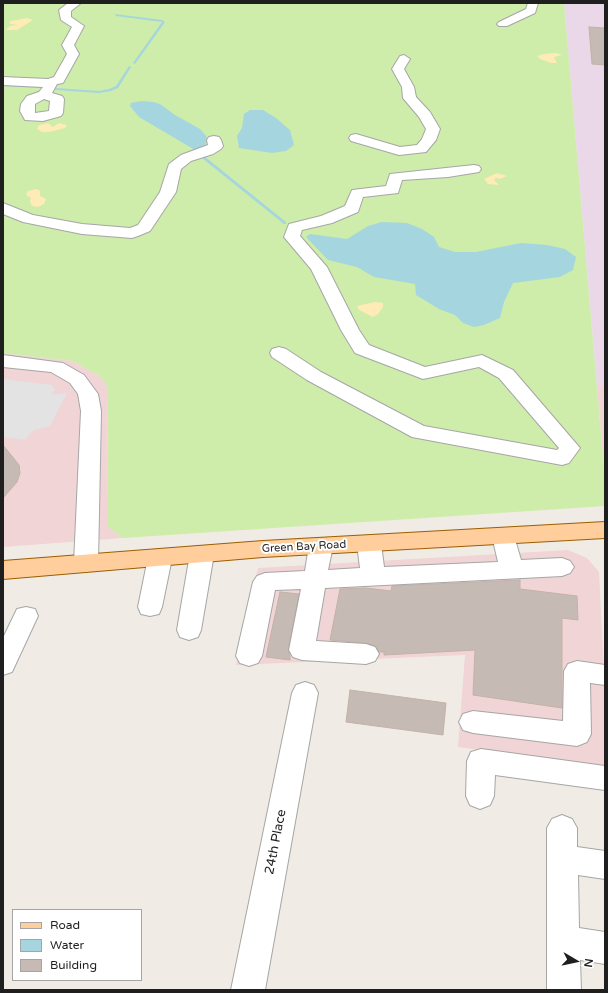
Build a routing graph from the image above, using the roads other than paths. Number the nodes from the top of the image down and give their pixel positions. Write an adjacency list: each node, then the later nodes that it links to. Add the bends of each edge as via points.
1 (76, 3): 6 (street, via 66,10 65,18 78,26 68,45 73,54 59,80)
2 (533, 3): 3 (street, via 530,11)
3 (503, 24)
4 (404, 59): 8 (street, via 398,69 408,87 410,98 433,129 429,140 421,149 399,151)
5 (3, 81): 6 (street)
6 (52, 82): 7 (street)
7 (44, 95)
8 (356, 138)
9 (214, 140): 11 (street, via 216,146 186,158 174,167 168,192 144,228 132,233 82,229 28,219)
10 (474, 169): 12 (street, via 395,177 392,190 357,193 352,208 326,220 295,227 292,237 319,267 362,349 424,373 482,361 506,374 570,448 562,458 419,432 314,376)
11 (3, 208)
12 (279, 353)
13 (3, 361): 20 (street, via 56,367 77,379 88,394 92,411)
14 (605, 530): 15 (main road, Green Bay Road)
15 (503, 536): 16 (main road, Green Bay Road); 22 (street)
16 (368, 544): 17 (main road, Green Bay Road); 24 (street)
17 (321, 546): 18 (main road, Green Bay Road); 25 (street)
18 (202, 554): 19 (main road, Green Bay Road); 28 (street)
19 (160, 558): 20 (main road, Green Bay Road); 26 (street)
20 (86, 563): 23 (main road, Green Bay Road)
21 (562, 567): 22 (street)
22 (512, 569): 24 (street)
23 (3, 570)
24 (373, 576): 25 (street)
25 (315, 579): 29 (street, via 302,650); 30 (street, via 265,582)
26 (150, 607)
27 (26, 616): 31 (street)
28 (189, 630)
29 (366, 654)
30 (249, 656)
31 (3, 665)
32 (605, 674): 34 (street, via 577,671 577,734)
33 (305, 693): 42 (street, 24th Place)
34 (473, 722)
35 (605, 778): 36 (street, via 481,761)
36 (480, 796)
37 (562, 828): 38 (street)
38 (563, 859): 39 (street); 40 (street)
39 (605, 865)
40 (564, 942): 41 (street); 43 (street)
41 (605, 948)
42 (248, 990)
43 (564, 990)

